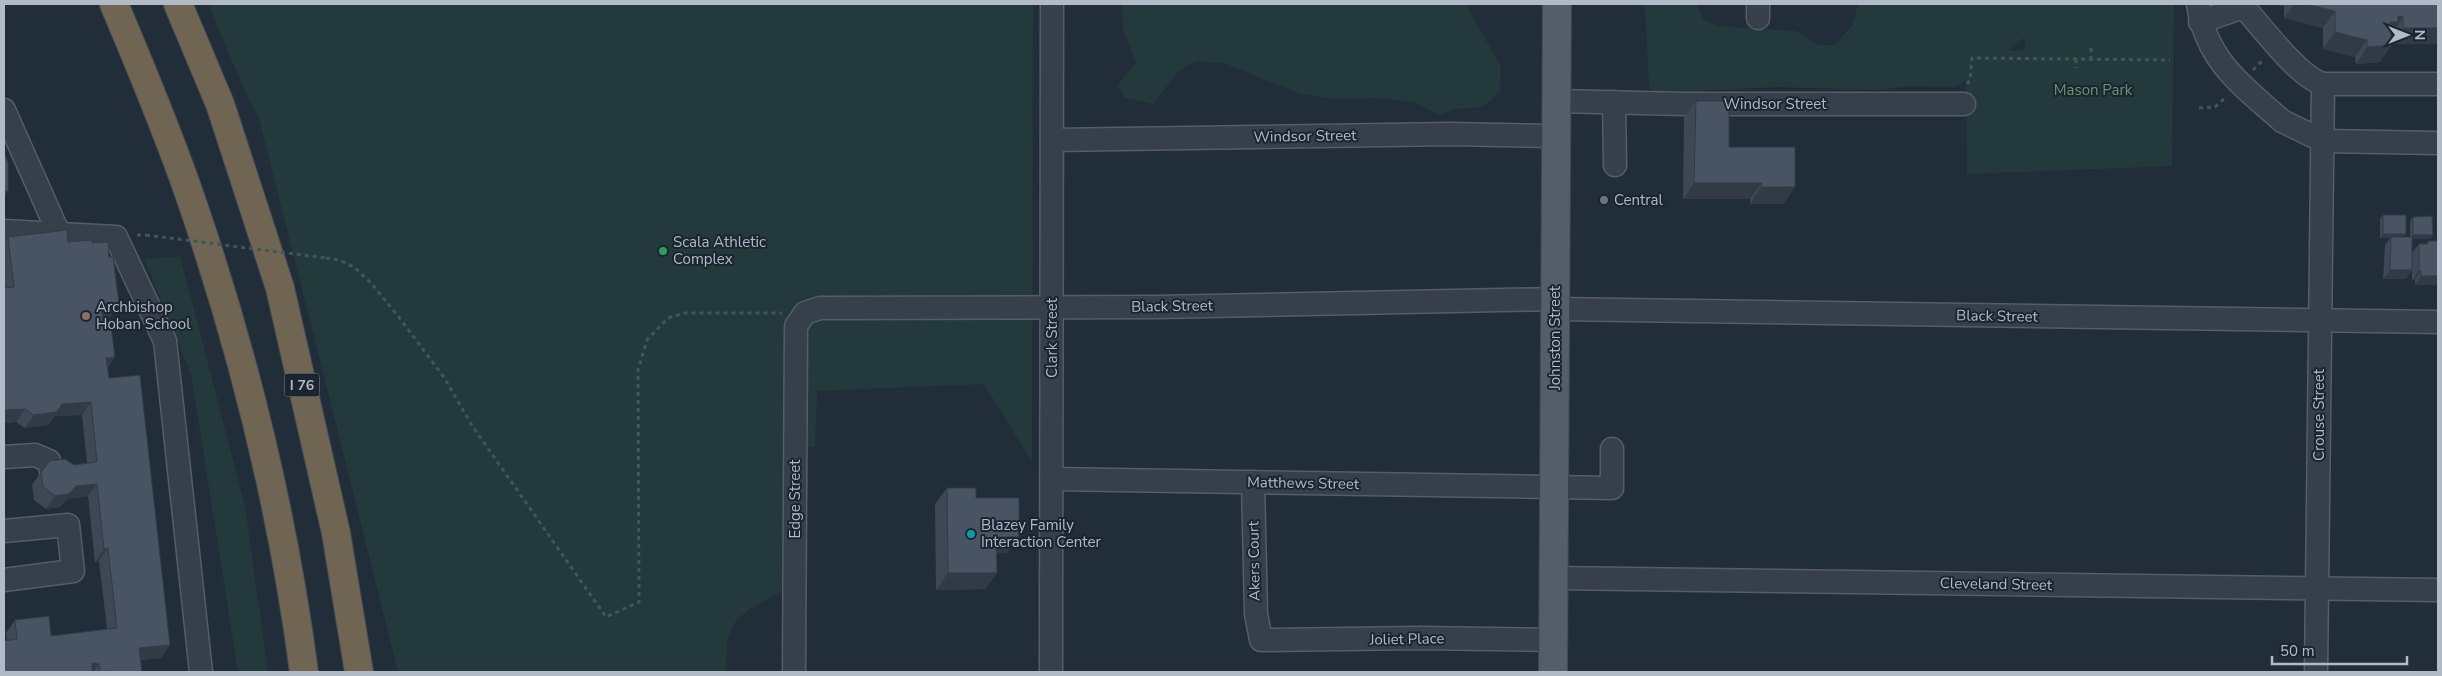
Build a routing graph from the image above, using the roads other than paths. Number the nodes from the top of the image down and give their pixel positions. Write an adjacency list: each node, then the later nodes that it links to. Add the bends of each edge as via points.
1 (114, 4): 39 (highway, via 157,106 192,203 241,361 287,561)
2 (178, 4): 40 (highway, I 76, via 220,104 280,288 336,533)
3 (1052, 4): 14 (street, Clark Street)
4 (1557, 4): 9 (main road, Johnston Street)
5 (2245, 5): 6 (street); 7 (street, via 2284,53 2308,77)
6 (2199, 13): 16 (street, via 2215,55 2230,73 2282,121)
7 (2323, 84): 8 (street); 16 (street, Crouse Street)
8 (2438, 84)
9 (1556, 101): 10 (street, Windsor Street); 13 (main road, Johnston Street)
10 (1614, 102): 11 (street, Windsor Street); 17 (street)
11 (1964, 104)
12 (4, 110): 19 (street)
13 (1556, 136): 14 (street, Windsor Street, via 1451,134); 20 (main road, Johnston Street)
14 (1053, 140): 21 (street, Clark Street)
15 (2438, 143): 16 (street)
16 (2323, 150): 23 (street, Crouse Street)
17 (1615, 164)
18 (4, 232): 19 (street)
19 (59, 234): 38 (street, via 116,237 164,341)
20 (1556, 304): 21 (street, Black Street); 23 (street, Black Street); 30 (main road, Johnston Street)
21 (1051, 308): 22 (street, Black Street, via 820,308); 28 (street, Clark Street)
22 (800, 319): 41 (street, Edge Street, via 795,447)
23 (2319, 321): 24 (street, Black Street); 34 (street, Crouse Street)
24 (2438, 322)
25 (1612, 449): 30 (street, Matthews Street, via 1612,488)
26 (4, 457): 27 (street, via 41,456 49,461)
27 (51, 472)
28 (1053, 478): 29 (street, Matthews Street); 42 (street, Clark Street)
29 (1252, 482): 30 (street, Matthews Street); 36 (street, Akers Court, via 1256,614)
30 (1554, 488): 32 (main road, Johnston Street)
31 (4, 531): 33 (street, via 62,516 73,571)
32 (1553, 578): 34 (street, Cleveland Street); 37 (main road, Johnston Street)
33 (4, 580)
34 (2318, 589): 35 (street, Cleveland Street); 44 (street, Crouse Street)
35 (2438, 590)
36 (1261, 640): 37 (street, Joliet Place)
37 (1553, 640): 43 (main road, Johnston Street)
38 (201, 672)
39 (304, 672)
40 (359, 672)
41 (794, 672)
42 (1051, 672)
43 (1553, 672)
44 (2316, 672)

